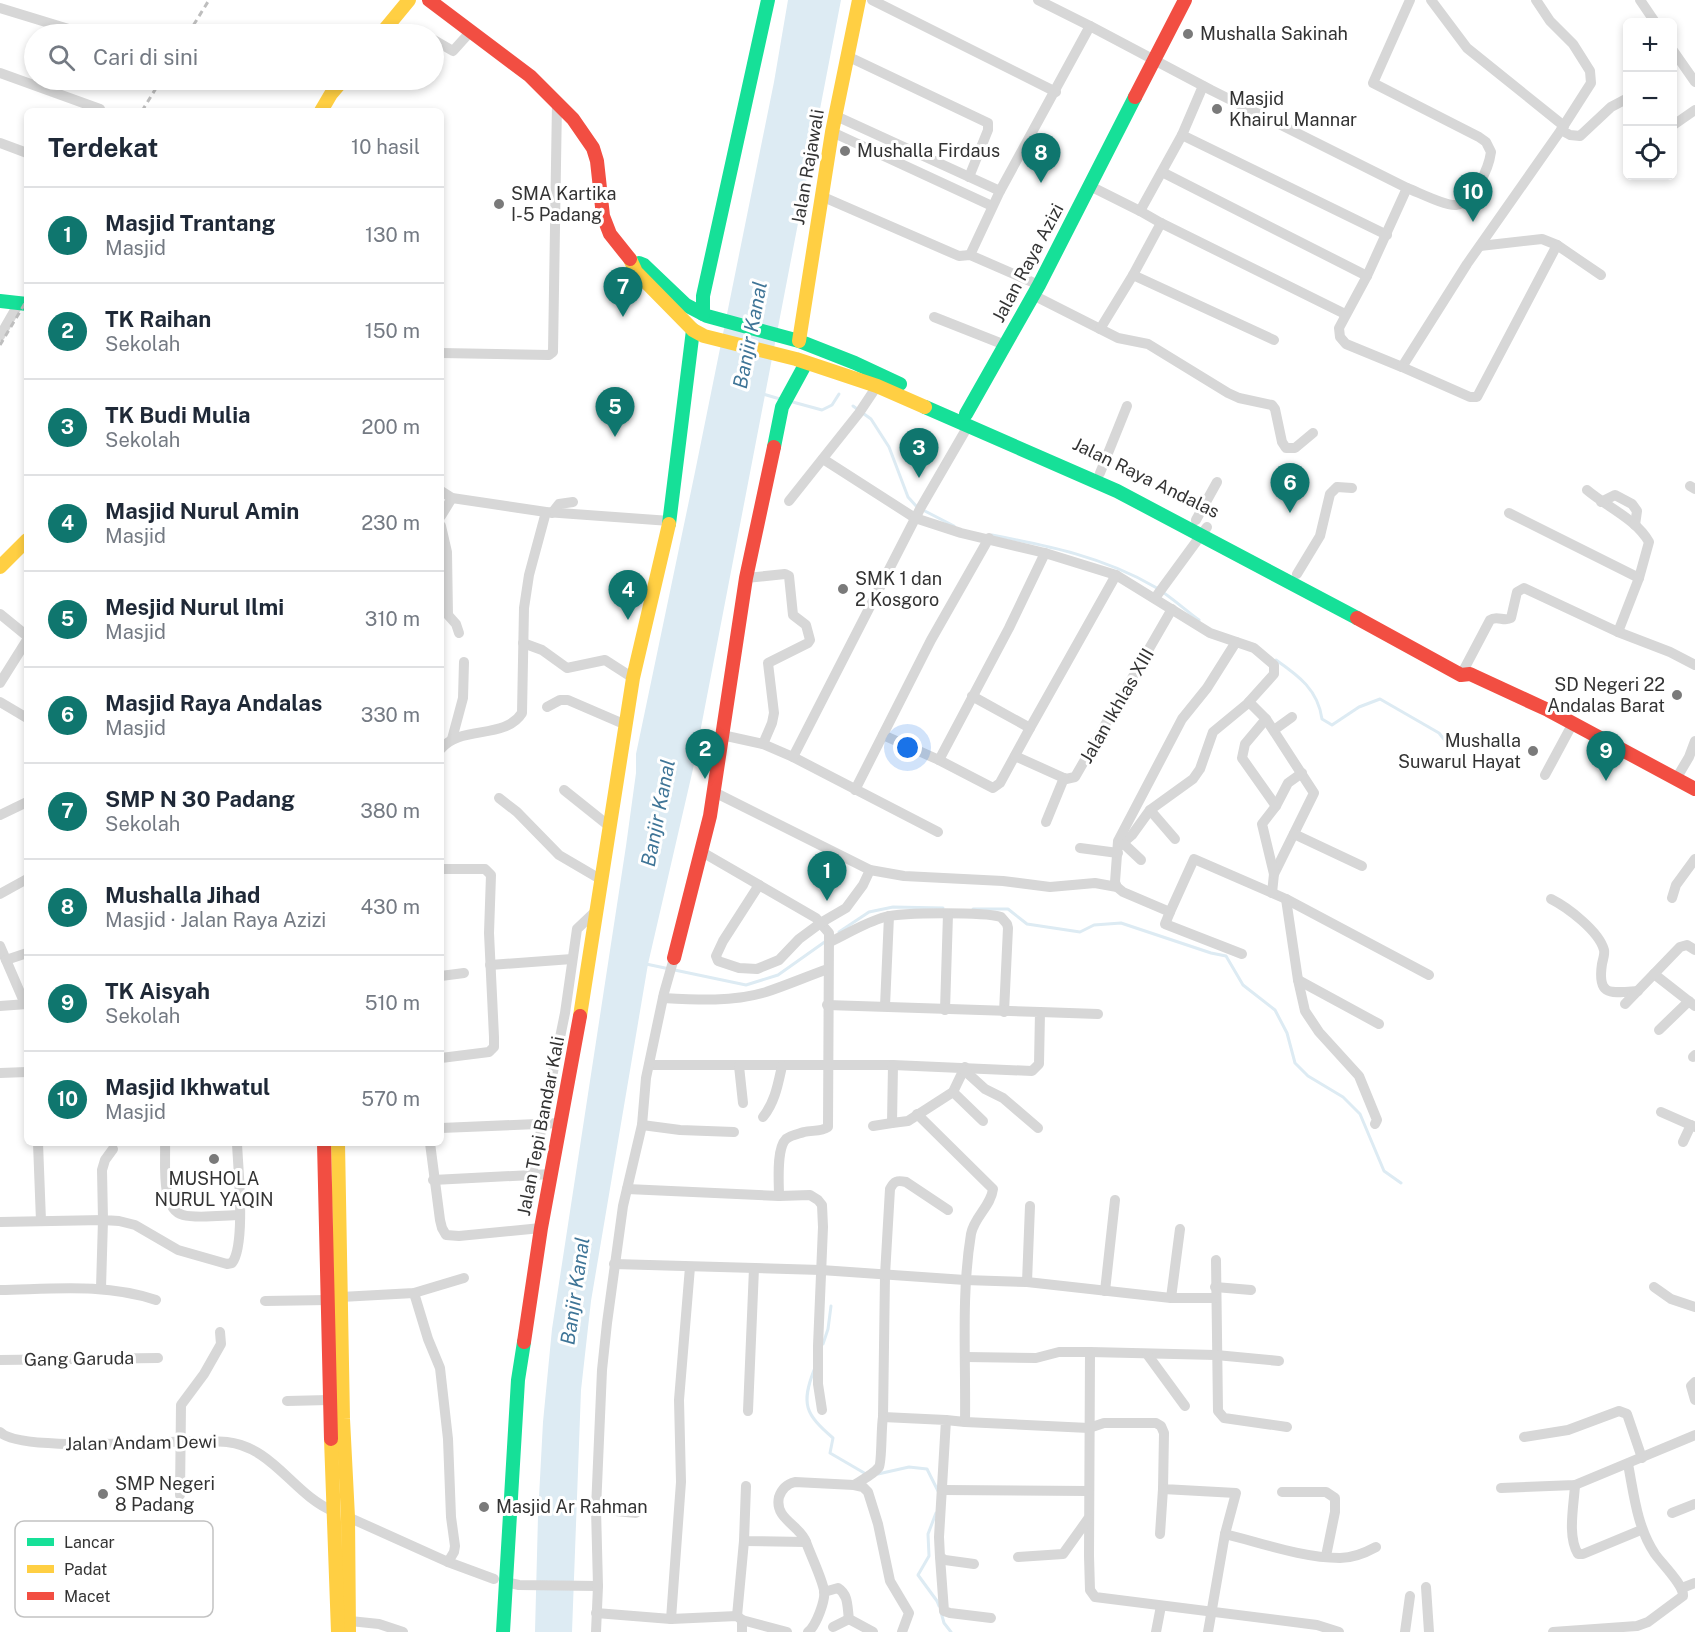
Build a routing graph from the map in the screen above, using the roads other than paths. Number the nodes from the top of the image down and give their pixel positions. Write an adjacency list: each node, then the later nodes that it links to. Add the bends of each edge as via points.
1 (409, 0): 15 (street)
2 (429, 0): 17 (street)
3 (768, 0): 62 (street)
4 (859, 0): 19 (street, Jalan Rajawali)
5 (872, 0): 28 (street)
6 (1038, 0): 16 (street)
7 (1185, 0): 20 (street, Jalan Raya Azizi)
8 (1410, 0): 46 (street, via 1373,83 1479,137 1491,152 1474,192 1458,205)
9 (1431, 0): 36 (street, via 1467,48)
10 (1640, 0): 13 (street)
11 (1538, 1): 36 (street, via 1592,74 1591,83)
12 (0, 8): 14 (street)
13 (1652, 18)
14 (52, 24)
15 (389, 24)
16 (1090, 26): 20 (street); 28 (street)
17 (471, 31): 18 (street, via 453,51); 30 (street)
18 (444, 46)
19 (847, 56): 34 (street, Jalan Rajawali); 44 (street, via 988,123)
20 (1154, 60): 25 (street); 45 (street, Jalan Raya Azizi)
21 (1677, 64): 24 (street)
22 (0, 72): 23 (street)
23 (24, 81)
24 (1695, 82)
25 (1203, 86): 38 (street); 46 (street)
26 (49, 90): 31 (street)
27 (334, 90): 32 (street)
28 (1056, 92): 47 (street)
29 (1623, 101): 36 (street, via 1580,136 1570,135)
30 (557, 102): 56 (street, via 593,148 606,225 615,243); 74 (street, via 553,352 549,356)
31 (97, 108)
32 (323, 108)
33 (1695, 110): 35 (street)
34 (836, 116): 37 (street, Jalan Rajawali); 41 (street)
35 (1677, 123)
36 (1563, 128): 54 (street)
37 (832, 132): 42 (street); 48 (street, Jalan Rajawali)
38 (1182, 135): 43 (street); 52 (street)
39 (0, 143): 40 (street)
40 (24, 152)
41 (923, 156): 42 (street); 44 (street)
42 (916, 171): 49 (street)
43 (1162, 172): 50 (street); 59 (street)
44 (969, 177): 47 (street)
45 (1090, 186): 50 (street); 60 (street, Jalan Raya Azizi)
46 (1407, 188): 52 (street)
47 (1000, 191): 49 (street)
48 (821, 196): 55 (street, via 959,256); 71 (street, Jalan Rajawali)
49 (992, 206): 55 (street)
50 (1140, 211): 51 (street)
51 (1161, 223): 57 (street); 65 (street)
52 (1387, 234): 59 (street)
53 (1557, 245): 54 (street, via 1532,239); 58 (street); 76 (street, via 1477,397)
54 (1480, 246): 76 (street)
55 (970, 255): 60 (street)
56 (630, 259): 61 (street, Jalan Raya Andalas, via 644,265); 69 (street, via 636,272)
57 (1133, 275): 68 (street); 72 (street)
58 (1601, 275)
59 (1367, 276): 65 (street)
60 (1036, 290): 68 (street); 73 (street, Jalan Raya Azizi)
61 (673, 294): 62 (street); 66 (street, Jalan Raya Andalas)
62 (702, 296): 66 (street)
63 (0, 301): 64 (street)
64 (23, 304): 70 (street)
65 (1346, 314): 76 (street, via 1339,328 1342,341)
66 (705, 315): 71 (street, Jalan Raya Andalas)
67 (934, 317): 73 (street)
68 (1100, 328): 80 (street, via 1118,338 1148,344 1239,398 1272,405 1286,448 1295,448)
69 (698, 333): 75 (street, Jalan Raya Andalas); 95 (street, Jalan Tepi Bandar Kali)
70 (0, 336)
71 (796, 340): 77 (street, Jalan Raya Andalas, via 855,363)
72 (1274, 340)
73 (1005, 345): 79 (street, Jalan Raya Azizi)
74 (444, 353)
75 (801, 361): 77 (street, Jalan Raya Andalas); 105 (street, via 784,400)
76 (1402, 367)
77 (879, 381): 79 (street, Jalan Raya Andalas); 82 (street)
78 (1127, 406): 83 (street)
79 (967, 420): 81 (street, Jalan Raya Andalas); 93 (street)
80 (1312, 433)
81 (1043, 454): 83 (street, Jalan Raya Andalas); 96 (street, Jalan Raya Andalas, via 1150,507)
82 (823, 459): 89 (street); 93 (street)
83 (1100, 473): 96 (street, Jalan Raya Andalas)
84 (1217, 482): 96 (street)
85 (1352, 488): 103 (street, via 1337,487 1330,494 1320,536)
86 (1587, 490): 106 (street, via 1601,502 1615,495 1637,511 1635,525 1649,543)
87 (444, 493): 88 (street)
88 (452, 498): 91 (street); 92 (street)
89 (789, 501)
90 (573, 502): 92 (street, via 559,504)
91 (444, 511)
92 (549, 513): 95 (street); 117 (street, via 526,591)
93 (918, 513): 97 (street, via 961,533); 141 (street)
94 (1509, 513): 106 (street)
95 (670, 521): 121 (street, Jalan Tepi Bandar Kali)
96 (1202, 527): 103 (street, Jalan Raya Andalas); 107 (street); 111 (street, Jalan Raya Andalas)
97 (989, 538): 100 (street); 135 (street)
98 (444, 539): 102 (street)
99 (24, 543): 101 (street)
100 (1045, 553): 104 (street); 123 (street)
101 (0, 567)
102 (444, 574): 110 (street)
103 (1297, 574): 111 (street, Jalan Raya Andalas)
104 (1116, 575): 107 (street); 132 (street)
105 (746, 578): 134 (street); 138 (street, via 788,575 793,615 806,626 810,640 768,663 774,713)
106 (1639, 578): 112 (street)
107 (1159, 594): 108 (street)
108 (1172, 609): 115 (street, via 1213,635); 145 (street, Jalan Ikhlas XIII, via 1078,773)
109 (0, 614): 114 (street)
110 (444, 616): 113 (street, via 456,624)
111 (1380, 626): 120 (street, Jalan Raya Andalas)
112 (1618, 632): 119 (street); 120 (street, via 1521,588 1512,616 1490,620)
113 (459, 633)
114 (24, 635)
115 (1236, 642): 125 (street, via 1254,648 1276,668); 162 (street, via 1182,719 1118,841)
116 (24, 643): 122 (street)
117 (523, 643): 121 (street, via 542,650 567,668 605,660); 136 (street, via 519,718 501,727)
118 (464, 662): 136 (street, via 463,698)
119 (1695, 665)
120 (1466, 672): 130 (street, Jalan Raya Andalas)
121 (633, 678): 131 (street, Jalan Tepi Bandar Kali)
122 (0, 683)
123 (972, 696): 132 (street); 142 (street)
124 (0, 702): 127 (street)
125 (1249, 702): 129 (street); 154 (street, via 1213,732 1193,779)
126 (547, 707): 131 (street, via 568,700)
127 (24, 715)
128 (1292, 717): 133 (street)
129 (1266, 718): 133 (street); 153 (street, via 1245,744 1242,758)
130 (1573, 723): 144 (street); 146 (street, Jalan Raya Andalas)
131 (626, 725): 157 (street, Jalan Tepi Bandar Kali)
132 (1030, 728): 140 (street)
133 (1274, 730): 143 (street)
134 (722, 735): 138 (street); 150 (street)
135 (883, 735): 142 (street); 149 (street)
136 (452, 739): 139 (street)
137 (1695, 741): 146 (street)
138 (763, 744): 141 (street)
139 (444, 746)
140 (1016, 756): 142 (street, via 993,788); 145 (street, Jalan Ikhlas XIII)
141 (793, 757): 149 (street)
142 (939, 760)
143 (1302, 773): 153 (street, via 1288,783); 159 (street, via 1314,793)
144 (1545, 776)
145 (1064, 778): 156 (street)
146 (1676, 779): 147 (street, Jalan Raya Andalas)
147 (1695, 789)
148 (564, 790): 157 (street)
149 (855, 790): 158 (street)
150 (714, 792): 163 (street); 168 (street)
151 (499, 798): 170 (street, via 560,855)
152 (24, 803): 155 (street)
153 (1276, 806): 169 (street, via 1262,826)
154 (1150, 810): 160 (street); 162 (street)
155 (0, 815)
156 (1046, 822)
157 (609, 826): 170 (street, Jalan Tepi Bandar Kali)
158 (938, 832)
159 (1294, 834): 166 (street); 169 (street)
160 (1175, 839)
161 (1080, 848): 162 (street)
162 (1120, 848): 165 (street); 173 (street)
163 (702, 852): 172 (street); 189 (street)
164 (1695, 859): 176 (street, via 1675,887)
165 (1141, 860)
166 (1362, 866)
167 (444, 869): 192 (street, via 485,869 490,873)
168 (870, 870): 173 (street, via 1050,887 1095,883); 183 (street, via 848,906)
169 (1274, 874): 174 (street)
170 (600, 879): 179 (street, Jalan Tepi Bandar Kali)
171 (24, 881): 175 (street)
172 (759, 885): 183 (street); 183 (street, via 723,941 716,956 718,961 757,969 779,960)
173 (1117, 887): 180 (street)
174 (1272, 893): 177 (street); 180 (street, via 1194,859)
175 (0, 894)
176 (1672, 898)
177 (1286, 899): 197 (street); 198 (street)
178 (1551, 899): 199 (street, via 1578,917 1601,945 1604,952 1600,981 1605,989 1612,993)
179 (596, 911): 190 (street, via 577,929); 229 (street, Jalan Tepi Bandar Kali)
180 (1170, 912): 188 (street, via 1166,924)
181 (948, 914): 182 (street); 208 (street); 209 (street, via 997,916 1007,924)
182 (889, 916): 184 (street); 207 (street)
183 (822, 922): 184 (street)
184 (829, 938): 193 (street)
185 (0, 946): 191 (street)
186 (1695, 950): 195 (street, via 1682,945)
187 (24, 953): 191 (street)
188 (1242, 954)
189 (674, 958): 200 (street)
190 (572, 959): 192 (street); 231 (street)
191 (6, 960): 201 (street)
192 (490, 965): 214 (street, via 494,1047 489,1052)
193 (828, 969): 200 (street, via 745,996 706,1000); 205 (street)
194 (464, 973): 196 (street)
195 (1654, 974): 199 (street); 202 (street)
196 (444, 975)
197 (1429, 975)
198 (1298, 981): 212 (street); 232 (street, via 1309,1018 1359,1076)
199 (1638, 991): 204 (street)
200 (664, 996): 215 (street)
201 (24, 1000)
202 (1692, 1003): 213 (street)
203 (24, 1004): 206 (street)
204 (1625, 1004)
205 (827, 1005): 207 (street); 216 (street)
206 (0, 1006)
207 (885, 1006): 208 (street)
208 (945, 1010): 209 (street)
209 (1004, 1012): 210 (street)
210 (1040, 1012): 211 (street); 220 (street, via 1039,1064 1035,1070)
211 (1098, 1014)
212 (1379, 1024)
213 (1659, 1030)
214 (444, 1058)
215 (649, 1065): 218 (street); 233 (street)
216 (828, 1065): 217 (street); 219 (street); 251 (street, via 828,1127 792,1136 782,1146)
217 (893, 1065): 220 (street); 230 (street)
218 (739, 1066): 219 (street); 224 (street)
219 (782, 1066): 227 (street, via 770,1108)
220 (964, 1069): 223 (street); 237 (street)
221 (24, 1072): 222 (street)
222 (0, 1073)
223 (953, 1092): 226 (street); 228 (street)
224 (743, 1103)
225 (1661, 1112): 235 (street)
226 (917, 1114): 230 (street, via 905,1122); 269 (street, via 993,1189 972,1229)
227 (763, 1117)
228 (983, 1121)
229 (561, 1123): 231 (street); 247 (street, Jalan Tepi Bandar Kali)
230 (892, 1123): 234 (street)
231 (542, 1124): 236 (street); 248 (street)
232 (1375, 1124)
233 (642, 1125): 238 (street); 250 (street)
234 (873, 1126)
235 (1693, 1126): 239 (street)
236 (444, 1128)
237 (1038, 1128)
238 (734, 1132)
239 (1683, 1142)
240 (38, 1146): 258 (street)
241 (165, 1146): 256 (street, via 167,1198 176,1212 185,1216)
242 (237, 1146): 256 (street)
243 (324, 1146): 255 (street)
244 (338, 1146): 255 (street)
245 (430, 1146): 249 (street)
246 (113, 1149): 257 (street, via 102,1170)
247 (552, 1174): 248 (street); 260 (street, Jalan Tepi Bandar Kali)
248 (532, 1175): 249 (street)
249 (433, 1180): 260 (street, via 446,1235)
250 (627, 1189): 251 (street); 263 (street)
251 (779, 1196): 266 (street, via 810,1195 822,1205)
252 (1115, 1200): 275 (street)
253 (1030, 1206): 270 (street)
254 (948, 1210): 267 (street, via 906,1182 892,1183)
255 (333, 1214): 278 (street)
256 (240, 1215): 257 (street, via 235,1259 227,1264 178,1250 135,1225)
257 (103, 1220): 258 (street); 272 (street)
258 (40, 1221): 259 (street)
259 (0, 1222)
260 (541, 1228): 337 (street, Jalan Tepi Bandar Kali, via 518,1380)
261 (1180, 1229): 279 (street)
262 (1216, 1260): 277 (street)
263 (614, 1263): 264 (street); 320 (street, via 602,1370)
264 (690, 1267): 265 (street); 349 (street, via 679,1400 681,1482)
265 (754, 1268): 266 (street); 297 (street)
266 (821, 1270): 267 (street); 296 (street, via 818,1384)
267 (885, 1275): 269 (street); 298 (street)
268 (464, 1278): 276 (street)
269 (965, 1280): 270 (street); 287 (street)
270 (1027, 1282): 275 (street)
271 (1654, 1287): 282 (street, via 1671,1299)
272 (101, 1288): 273 (street); 280 (street)
273 (0, 1290)
274 (1251, 1290): 277 (street)
275 (1105, 1291): 279 (street)
276 (414, 1293): 278 (street); 335 (street, via 440,1368 455,1546)
277 (1215, 1293): 279 (street); 286 (street)
278 (334, 1298): 281 (street); 292 (street); 299 (street)
279 (1171, 1298)
280 (156, 1300)
281 (266, 1301)
282 (1695, 1307)
283 (220, 1332): 307 (street, via 221,1344 181,1405)
284 (1090, 1352): 285 (street); 287 (street, via 1059,1352 1035,1358); 303 (street)
285 (1147, 1354): 286 (street); 295 (street)
286 (1216, 1355): 290 (street); 302 (street, via 1217,1408 1222,1417)
287 (966, 1357): 301 (street)
288 (158, 1359): 289 (street, Gang Garuda)
289 (0, 1360)
290 (1279, 1361)
291 (1695, 1382): 293 (street, via 1691,1386)
292 (329, 1400): 294 (street); 299 (street)
293 (1695, 1400)
294 (287, 1401)
295 (1185, 1406)
296 (822, 1410)
297 (748, 1411)
298 (884, 1417): 300 (street); 310 (street, via 880,1463)
299 (336, 1419): 321 (street); 324 (street)
300 (946, 1420): 301 (street); 315 (street)
301 (965, 1422): 303 (street)
302 (1287, 1427)
303 (1089, 1428): 314 (street, via 1104,1423 1161,1426); 316 (street)
304 (0, 1432): 307 (street, Jalan Andam Dewi, via 30,1443)
305 (1695, 1435): 308 (street)
306 (1524, 1437): 308 (street, via 1568,1430 1623,1411)
307 (180, 1442): 318 (street); 321 (street, Jalan Andam Dewi, via 229,1442 248,1448)
308 (1642, 1458): 309 (street)
309 (1628, 1464): 311 (street); 326 (street)
310 (857, 1483): 330 (street, via 795,1482 782,1490 778,1499 782,1516); 361 (street, via 868,1492 890,1581 908,1608 909,1618)
311 (1575, 1485): 313 (street); 326 (street, via 1573,1531 1578,1554)
312 (746, 1486): 329 (street)
313 (1501, 1488)
314 (1163, 1489): 327 (street); 328 (street, via 1236,1493)
315 (943, 1490): 316 (street); 333 (street)
316 (1089, 1491): 325 (street)
317 (1282, 1492): 332 (street, via 1326,1492 1335,1498)
318 (180, 1495)
319 (1695, 1504): 323 (street)
320 (596, 1509): 322 (street); 339 (street)
321 (333, 1511): 353 (street)
322 (636, 1513)
323 (1672, 1513)
324 (348, 1517): 335 (street); 351 (street)
325 (1089, 1518): 334 (street, via 1063,1554); 344 (street, via 1092,1594 1102,1599)
326 (1641, 1530): 341 (street)
327 (1160, 1534)
328 (1225, 1534): 332 (street); 345 (street)
329 (744, 1541): 330 (street); 347 (street)
330 (806, 1542): 342 (street)
331 (1376, 1547): 332 (street, via 1342,1558)
332 (1326, 1556)
333 (940, 1557): 336 (street); 348 (street, via 944,1611)
334 (1018, 1557)
335 (448, 1562): 337 (street)
336 (974, 1563)
337 (506, 1582): 339 (street); 355 (street, Jalan Tepi Bandar Kali)
338 (1695, 1583): 341 (street)
339 (597, 1586): 346 (street)
340 (1426, 1587): 366 (street)
341 (1682, 1588): 367 (street, via 1681,1598 1643,1625)
342 (824, 1592): 350 (street, via 838,1588 843,1591); 359 (street, via 815,1624)
343 (1410, 1596): 365 (street)
344 (1161, 1606): 345 (street); 362 (street)
345 (1210, 1612): 363 (street); 364 (street, via 1317,1625)
346 (596, 1613): 349 (street); 356 (street)
347 (739, 1618): 349 (street); 357 (street); 358 (street)
348 (991, 1618)
349 (671, 1619)
350 (849, 1619): 352 (street); 360 (street)
351 (350, 1626): 354 (street, via 378,1624)
352 (833, 1627)
353 (338, 1632)
354 (403, 1632)
355 (503, 1632)
356 (596, 1632)
357 (742, 1632)
358 (788, 1632)
359 (808, 1632)
360 (873, 1632)
361 (902, 1632)
362 (1156, 1632)
363 (1208, 1632)
364 (1339, 1632)
365 (1405, 1632)
366 (1429, 1632)
367 (1553, 1632)

